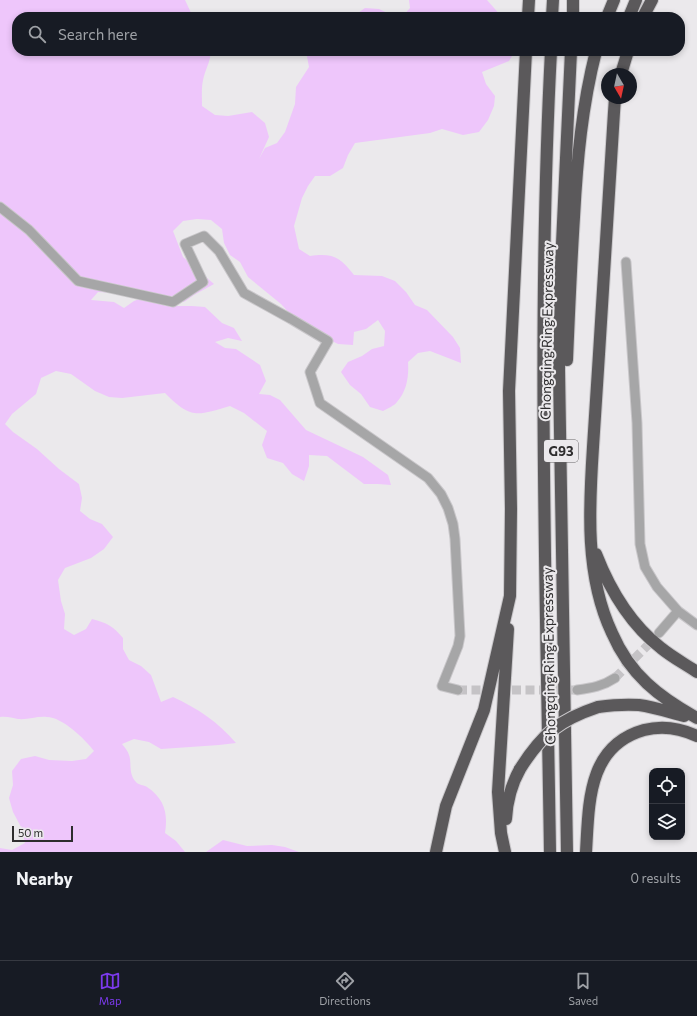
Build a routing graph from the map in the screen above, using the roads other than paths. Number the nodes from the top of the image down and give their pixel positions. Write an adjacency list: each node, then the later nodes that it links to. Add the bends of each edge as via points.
1 (529, 0): 7 (highway)
2 (553, 0): 8 (highway)
3 (573, 0): 9 (highway)
4 (614, 0): 10 (highway)
5 (636, 0): 11 (highway)
6 (652, 0): 12 (highway)
7 (528, 12)
8 (552, 12)
9 (572, 12)
10 (610, 12)
11 (631, 12)
12 (646, 12)
13 (526, 56): 26 (highway, via 509,391)
14 (551, 56): 38 (highway, Chongqing Ring Expressway / G93, via 543,286)
15 (571, 56): 24 (highway, Chongqing Ring Expressway / G93, via 560,287)
16 (595, 56): 24 (highway, via 586,94 577,160 569,286 567,371)
17 (619, 56): 19 (highway)
18 (626, 56): 20 (highway)
19 (618, 68)
20 (623, 68)
21 (615, 104): 25 (highway, via 590,498)
22 (0, 207): 32 (street, via 29,230 78,281 173,302 203,282 185,244 204,236 219,251 244,293 328,341 310,372 320,403 428,478 448,508 455,539 460,636 442,686)
23 (626, 262): 27 (street, via 637,423 640,544 645,567 656,587)
24 (560, 432): 39 (highway, Chongqing Ring Expressway / G93)
25 (592, 542): 30 (highway, via 608,582 639,627 661,648); 34 (highway, via 597,590 606,620 621,652 633,669 654,690)
26 (510, 596): 36 (highway, via 484,710 446,806); 37 (highway, via 498,792)
27 (678, 611): 28 (street); 29 (street)
28 (697, 625)
29 (659, 633)
30 (697, 672)
31 (615, 678): 33 (street, via 605,684)
32 (458, 690)
33 (577, 690)
34 (697, 719): 37 (highway, bridge, via 638,705 618,705 598,707 569,718 556,727 530,753 512,783 508,796)
35 (697, 736): 40 (highway, via 669,727 652,728 634,733 607,753 593,783 589,801)
36 (436, 852)
37 (506, 852)
38 (550, 852)
39 (567, 852)
40 (586, 852)

